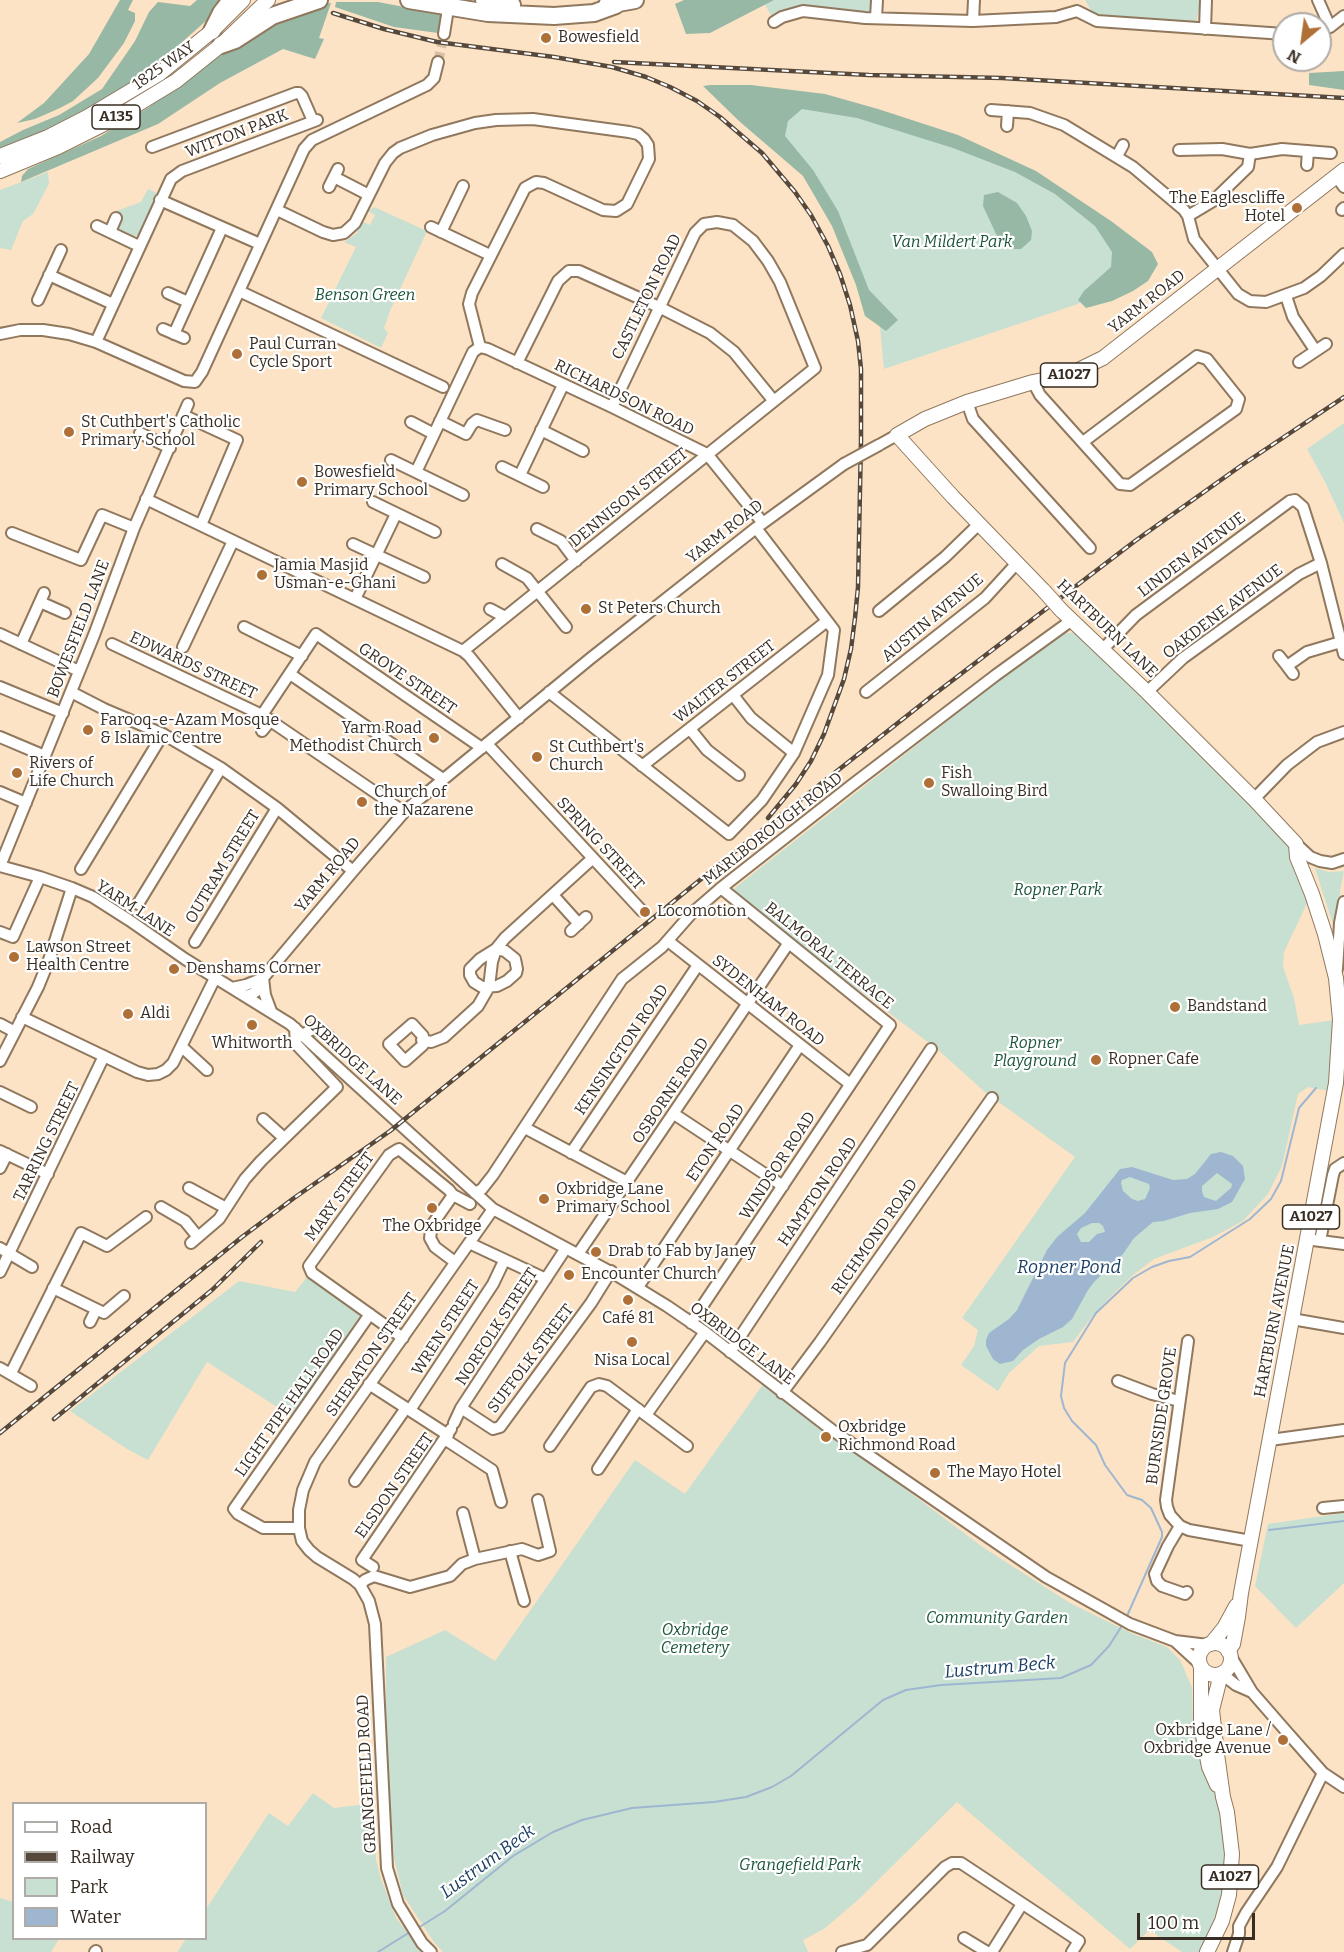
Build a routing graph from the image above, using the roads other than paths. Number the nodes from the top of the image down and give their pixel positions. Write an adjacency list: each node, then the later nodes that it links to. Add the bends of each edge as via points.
1 (231, 0): 21 (highway, via 221,13)
2 (243, 0): 21 (main road, 1825 WAY / A135)
3 (268, 0): 21 (main road, 1825 WAY / A135)
4 (319, 0): 21 (highway, via 272,16 235,40)
5 (409, 0): 12 (highway, via 488,13 554,16 594,13)
6 (484, 0): 12 (highway, via 561,9)
7 (635, 0): 12 (highway)
8 (877, 0): 15 (street)
9 (975, 0): 16 (street)
10 (1073, 0): 13 (street)
11 (1206, 0): 18 (street)
12 (616, 5)
13 (1077, 11): 16 (street, via 1056,17); 18 (street, via 1097,21)
14 (447, 15): 20 (street)
15 (876, 18): 16 (street); 17 (street, via 803,11)
16 (973, 21)
17 (774, 22)
18 (1204, 29): 19 (street)
19 (1272, 33)
20 (444, 34)
21 (216, 38): 32 (main road, 1825 WAY / A135, via 127,94 48,137); 35 (main road, 1825 WAY / A135, via 176,81 112,120)
22 (438, 62): 43 (street, via 434,78 427,85 312,140 304,149)
23 (991, 110): 24 (street)
24 (1008, 111): 25 (street); 33 (street, via 1030,113 1064,125)
25 (1007, 126)
26 (1123, 145): 33 (street)
27 (152, 147): 41 (street, WITTON PARK, via 296,93 302,96 315,121 182,171 171,179)
28 (1179, 150): 31 (street, via 1222,149)
29 (1308, 152): 30 (street); 31 (street, via 1282,149); 34 (street)
30 (1330, 153)
31 (1250, 154): 44 (street, via 1248,167 1213,201)
32 (0, 156)
33 (1116, 156): 44 (street, via 1169,196)
34 (1307, 165)
35 (0, 171)
36 (334, 178): 39 (street)
37 (1342, 178): 54 (main road, YARM ROAD / A1027)
38 (463, 186): 42 (street)
39 (369, 195): 43 (street, via 355,223 337,235); 52 (street, via 385,163 400,148 475,123 513,118 550,120 629,132 644,139 649,159 622,208 603,210 544,183 529,185)
40 (444, 196): 42 (street)
41 (160, 200): 47 (street); 50 (street, WITTON PARK)
42 (455, 201): 52 (street, via 436,229)
43 (277, 210): 49 (street)
44 (1188, 216): 54 (street, via 1194,239)
45 (116, 218): 48 (street)
46 (97, 226): 48 (street)
47 (222, 228): 49 (street); 60 (street)
48 (110, 232): 50 (street)
49 (260, 244): 56 (street)
50 (139, 246): 61 (street, WITTON PARK)
51 (61, 250): 55 (street)
52 (490, 255): 67 (street, via 469,304)
53 (1343, 259): 58 (street, via 1304,288)
54 (1217, 268): 58 (street, via 1238,294 1250,300 1266,302); 72 (main road, YARM ROAD / A1027, via 1103,358 1068,375)
55 (49, 275): 59 (street); 61 (street)
56 (239, 291): 65 (street, via 195,382 184,381); 74 (street)
57 (168, 293): 60 (street)
58 (1286, 296): 68 (street, via 1293,317)
59 (38, 300)
60 (188, 302): 64 (street)
61 (113, 304): 65 (street, WITTON PARK)
62 (659, 307): 70 (street, via 579,271 569,271 558,281); 71 (street, CASTLETON ROAD, via 695,233 704,224 733,225 753,241 780,282); 75 (street, via 710,333 734,352); 77 (street, CASTLETON ROAD)
63 (0, 334): 65 (street, via 43,330)
64 (174, 334)
65 (96, 342)
66 (1326, 344): 68 (street)
67 (480, 347): 70 (street, RICHARDSON ROAD); 78 (street)
68 (1315, 350): 69 (street)
69 (1299, 362)
70 (517, 363): 73 (street, RICHARDSON ROAD)
71 (814, 368): 75 (street, DENNISON STREET)
72 (1033, 382): 76 (main road, YARM ROAD / A1027); 85 (street)
73 (563, 385): 77 (street, RICHARDSON ROAD); 81 (street)
74 (443, 387)
75 (772, 400): 88 (street, DENNISON STREET)
76 (967, 402): 84 (main road, YARM ROAD / A1027); 109 (street, via 973,419)
77 (612, 407): 88 (street, RICHARDSON ROAD)
78 (440, 421): 80 (street, via 466,434 477,420); 83 (street)
79 (411, 422): 83 (street)
80 (505, 430)
81 (541, 430): 87 (street); 92 (street)
82 (140, 434): 86 (street)
83 (434, 434): 91 (street)
84 (897, 435): 99 (main road, HARTBURN LANE / A1027); 101 (street, YARM ROAD, bridge, via 844,464)
85 (1083, 442): 85 (street, via 1197,356 1207,359 1239,399 1236,409 1130,485 1120,484)
86 (170, 448): 95 (street, BOWESFIELD LANE); 100 (street, BOWESFIELD LANE, via 186,409 237,440)
87 (583, 451)
88 (707, 454): 101 (street, RICHARDSON ROAD); 103 (street, DENNISON STREET)
89 (392, 460): 91 (street)
90 (502, 467): 92 (street)
91 (416, 472): 94 (street)
92 (520, 475): 93 (street)
93 (543, 487)
94 (463, 495)
95 (146, 499): 100 (street); 102 (street, BOWESFIELD LANE)
96 (373, 502): 97 (street)
97 (396, 514): 105 (street); 110 (street)
98 (609, 519): 103 (street)
99 (979, 524): 112 (main road, HARTBURN LANE / A1027); 119 (street)
100 (201, 525): 107 (street)
101 (759, 526): 123 (street, RICHARDSON ROAD); 140 (street, YARM ROAD)
102 (134, 528): 106 (street, via 102,515 81,560); 136 (street, BOWESFIELD LANE)
103 (617, 528): 111 (street, DENNISON STREET)
104 (537, 529): 111 (street, via 561,541)
105 (435, 532)
106 (12, 533)
107 (233, 541): 117 (street); 130 (street)
108 (352, 544): 110 (street)
109 (1090, 548)
110 (376, 554): 115 (street); 117 (street)
111 (576, 561): 116 (street, DENNISON STREET)
112 (1017, 563): 122 (main road, HARTBURN LANE / A1027, bridge); 141 (street, AUSTIN AVENUE, via 985,598)
113 (1321, 563): 127 (street); 131 (street, LINDEN AVENUE, via 1303,507 1295,500 1290,501 1136,615); 142 (street, OAKDENE AVENUE, via 1299,574 1183,658)
114 (502, 564): 116 (street, via 527,578)
115 (424, 577)
116 (538, 591): 121 (street, DENNISON STREET); 125 (street)
117 (355, 599): 132 (street)
118 (490, 609): 121 (street)
119 (879, 611)
120 (65, 614): 128 (street, via 42,597)
121 (505, 617): 132 (street, DENNISON STREET)
122 (1072, 620): 131 (main road, HARTBURN LANE / A1027); 172 (street, MARLBOROUGH ROAD)
123 (827, 621): 143 (street, WALTER STREET); 153 (street, RICHARDSON ROAD, via 834,630 828,675)
124 (244, 627): 134 (street)
125 (566, 627)
126 (0, 634): 128 (street)
127 (1341, 642): 133 (street); 135 (street, via 1307,651 1290,670)
128 (21, 644): 136 (street)
129 (112, 644): 145 (street, EDWARDS STREET)
130 (183, 647)
131 (1103, 649): 142 (main road, HARTBURN LANE / A1027)
132 (463, 651): 146 (street)
133 (1344, 654)
134 (302, 656): 137 (street); 152 (street, GROVE STREET, via 316,634)
135 (1279, 656)
136 (79, 671): 139 (street, BOWESFIELD LANE)
137 (290, 674): 145 (street); 158 (street)
138 (0, 687): 144 (street)
139 (71, 692): 144 (street, BOWESFIELD LANE); 150 (street)
140 (549, 692): 146 (street, YARM ROAD); 155 (street)
141 (866, 692)
142 (1147, 692): 160 (main road, HARTBURN LANE / A1027)
143 (733, 695): 147 (street, WALTER STREET); 153 (street, via 751,718)
144 (63, 713): 154 (street, BOWESFIELD LANE)
145 (266, 718): 148 (street); 163 (street, EDWARDS STREET)
146 (519, 718): 152 (street, YARM ROAD)
147 (690, 729): 155 (street, WALTER STREET); 157 (street, via 707,750)
148 (262, 731)
149 (1344, 732): 160 (street, via 1317,742 1287,765)
150 (163, 734): 156 (street); 168 (street)
151 (0, 737): 154 (street)
152 (484, 746): 158 (street, YARM ROAD); 165 (street, SPRING STREET)
153 (794, 753): 155 (street, via 762,800 729,834)
154 (45, 756): 161 (street, BOWESFIELD LANE)
155 (642, 766)
156 (221, 768): 162 (street); 175 (street)
157 (739, 775)
158 (443, 779): 163 (street, YARM ROAD)
159 (0, 792): 161 (street)
160 (1254, 799): 164 (main road, HARTBURN LANE / A1027)
161 (26, 802): 167 (street, BOWESFIELD LANE)
162 (277, 808): 169 (street); 180 (street, OUTRAM STREET)
163 (404, 812): 169 (street, YARM ROAD)
164 (1296, 844): 166 (street, via 1320,861); 186 (main road, HARTBURN AVENUE / A1027)
165 (593, 858): 173 (street); 176 (street, SPRING STREET)
166 (1344, 860)
167 (0, 866): 170 (street, YARM LANE)
168 (81, 869)
169 (353, 871): 185 (street, YARM ROAD)
170 (40, 877): 171 (street, YARM LANE); 178 (street, via 13,937)
171 (72, 888): 184 (street, YARM LANE, via 93,897); 192 (street, via 49,960)
172 (721, 888): 179 (street, MARLBOROUGH ROAD); 181 (street, BALMORAL TERRACE)
173 (553, 895): 177 (street); 182 (street)
174 (1344, 902): 186 (street)
175 (138, 904)
176 (642, 911)
177 (579, 924)
178 (0, 932)
179 (668, 941): 183 (street, SYDENHAM ROAD); 212 (street, MARLBOROUGH ROAD, via 622,979)
180 (195, 942)
181 (788, 944): 190 (street, OSBORNE ROAD); 194 (street, BALMORAL TERRACE)
182 (496, 949): 187 (street); 187 (street, via 470,969 474,982); 187 (street, via 511,955 517,969 507,981)
183 (698, 965): 190 (street, SYDENHAM ROAD); 216 (street, KENSINGTON ROAD)
184 (215, 978): 188 (street, YARM LANE); 200 (street)
185 (263, 978): 188 (street); 189 (street, YARM ROAD, via 258,990); 191 (street)
186 (1336, 978): 206 (main road, HARTBURN AVENUE / A1027)
187 (489, 987): 197 (street, via 478,1006 444,1036 431,1042)
188 (232, 988): 189 (street, YARM LANE)
189 (246, 996): 191 (street, OXBRIDGE LANE)
190 (748, 1004): 199 (street, SYDENHAM ROAD); 210 (street, OSBORNE ROAD)
191 (272, 1011): 195 (street, OXBRIDGE LANE)
192 (22, 1017): 196 (street); 202 (street)
193 (0, 1024): 196 (street)
194 (891, 1025): 205 (street, WINDSOR ROAD)
195 (299, 1031): 198 (street, via 323,1031); 213 (street, via 296,1044 337,1087); 224 (street, OXBRIDGE LANE)
196 (15, 1032): 203 (street)
197 (423, 1040)
198 (334, 1042)
199 (800, 1045): 205 (street, SYDENHAM ROAD); 214 (street, ETON ROAD)
200 (182, 1047): 202 (street, via 173,1063 158,1074 137,1072); 204 (street)
201 (932, 1049): 253 (street, HAMPTON ROAD)
202 (104, 1056): 219 (street, TARRING STREET)
203 (0, 1061)
204 (207, 1070)
205 (850, 1084): 221 (street, WINDSOR ROAD)
206 (1340, 1084): 229 (main road, HARTBURN AVENUE / A1027)
207 (0, 1092): 209 (street)
208 (992, 1098): 258 (street, RICHMOND ROAD)
209 (31, 1107)
210 (674, 1114): 214 (street); 220 (street, OSBORNE ROAD)
211 (263, 1119): 213 (street)
212 (525, 1128): 216 (street); 224 (street, MARLBOROUGH ROAD)
213 (284, 1138): 226 (street, via 245,1179)
214 (730, 1151): 221 (street); 241 (street, ETON ROAD)
215 (3, 1152): 218 (street); 219 (street)
216 (571, 1153): 220 (street)
217 (1342, 1165): 229 (street, HARTBURN AVENUE, via 1333,1175)
218 (0, 1168)
219 (48, 1174): 233 (street, TARRING STREET)
220 (627, 1182): 234 (street, OSBORNE ROAD)
221 (783, 1186): 248 (street, WINDSOR ROAD)
222 (189, 1188): 226 (street)
223 (453, 1195): 224 (street); 236 (street, via 432,1225 429,1238); 245 (street, MARY STREET, via 399,1149 392,1151 309,1266 312,1273)
224 (472, 1199): 227 (street, OXBRIDGE LANE)
225 (161, 1207): 226 (street, via 185,1221 194,1240)
226 (226, 1208)
227 (493, 1209): 230 (street, SHERATON STREET); 232 (street, OXBRIDGE LANE)
228 (146, 1217): 242 (street, via 107,1246 81,1233)
229 (1314, 1240): 231 (street); 246 (main road, HARTBURN AVENUE / A1027)
230 (469, 1244): 235 (street); 236 (street, SHERATON STREET)
231 (1344, 1244)
232 (566, 1248): 234 (street, OXBRIDGE LANE); 240 (street, NORFOLK STREET)
233 (5, 1251): 237 (street); 238 (street, TARRING STREET)
234 (578, 1254): 239 (street, OXBRIDGE LANE)
235 (504, 1261): 240 (street); 261 (street, WREN STREET, via 493,1284)
236 (455, 1262): 251 (street, SHERATON STREET)
237 (32, 1267)
238 (0, 1272)
239 (610, 1272): 241 (street, OXBRIDGE LANE); 260 (street, SUFFOLK STREET, via 500,1427 493,1429)
240 (546, 1279): 260 (street, NORFOLK STREET)
241 (638, 1287): 248 (street, OXBRIDGE LANE)
242 (53, 1288): 244 (street); 254 (street, via 13,1369)
243 (124, 1296): 244 (street, via 104,1313)
244 (96, 1310): 247 (street)
245 (370, 1314): 251 (street); 276 (street, LIGHT PIPE HALL ROAD, via 234,1509 263,1528)
246 (1292, 1319): 249 (street); 265 (main road, HARTBURN AVENUE / A1027)
247 (90, 1322)
248 (691, 1323): 250 (street, OXBRIDGE LANE)
249 (1344, 1328)
250 (705, 1332): 253 (street, OXBRIDGE LANE); 262 (street)
251 (403, 1338): 256 (street, SHERATON STREET)
252 (1188, 1341): 259 (street, BURNSIDE GROVE)
253 (730, 1352): 258 (street, OXBRIDGE LANE)
254 (5, 1370): 257 (street)
255 (1118, 1381): 259 (street)
256 (369, 1384): 261 (street); 276 (street, SHERATON STREET, via 308,1476)
257 (31, 1386)
258 (782, 1393): 285 (street, OXBRIDGE LANE, via 1046,1577 1130,1624)
259 (1179, 1401): 275 (street, BURNSIDE GROVE, via 1166,1500 1170,1515)
260 (461, 1408): 264 (street, NORFOLK STREET)
261 (408, 1409): 264 (street); 269 (street, WREN STREET)
262 (642, 1412): 266 (street, via 599,1384 591,1387); 267 (street); 268 (street)
263 (1344, 1430): 265 (street)
264 (450, 1432): 271 (street, via 476,1466 492,1470); 280 (street, ELSDON STREET, via 360,1564)
265 (1270, 1440): 277 (main road, HARTBURN AVENUE / A1027)
266 (550, 1446)
267 (687, 1446)
268 (598, 1469)
269 (355, 1481)
270 (538, 1500): 278 (street, via 550,1551 538,1555 522,1549)
271 (501, 1502)
272 (1344, 1506): 273 (street)
273 (1329, 1510)
274 (463, 1513): 279 (street)
275 (1180, 1526): 277 (street); 282 (street, via 1155,1574 1162,1586)
276 (299, 1528): 281 (street, via 302,1541 316,1557)
277 (1251, 1541): 283 (main road, HARTBURN AVENUE / A1027)
278 (510, 1551): 279 (street); 284 (street)
279 (475, 1559): 281 (street, via 462,1564 450,1576 410,1587 374,1576)
280 (373, 1567)
281 (360, 1585): 297 (street, GRANGEFIELD ROAD, via 375,1624 387,1868 398,1904)
282 (1187, 1592)
283 (1241, 1593): 286 (main road, HARTBURN AVENUE / A1027, via 1224,1628); 287 (main road, HARTBURN AVENUE / A1027)
284 (524, 1601)
285 (1175, 1641): 286 (street); 288 (street)
286 (1209, 1645): 287 (main road, via 1220,1645); 288 (main road, A1027, via 1202,1650)
287 (1229, 1653): 289 (main road, A1027, via 1229,1666); 290 (street)
288 (1200, 1665): 289 (main road, via 1213,1675); 293 (main road, A1027, via 1201,1725 1209,1767)
289 (1221, 1674): 290 (street); 293 (main road, A1027, via 1212,1710)
290 (1252, 1692): 291 (street)
291 (1323, 1773): 292 (street); 304 (street, via 1277,1868 1239,1926)
292 (1344, 1786)
293 (1223, 1797): 303 (main road, A1027, via 1232,1854 1229,1896)
294 (1023, 1904): 296 (street, via 961,1863 952,1863); 301 (street); 302 (street, via 1078,1941)
295 (964, 1938): 300 (street)
296 (867, 1945): 298 (street); 299 (street)
297 (431, 1952)
298 (842, 1952)
299 (878, 1952)
300 (987, 1952)
301 (993, 1952)
302 (1072, 1952)
303 (1207, 1952)
304 (1233, 1952)

